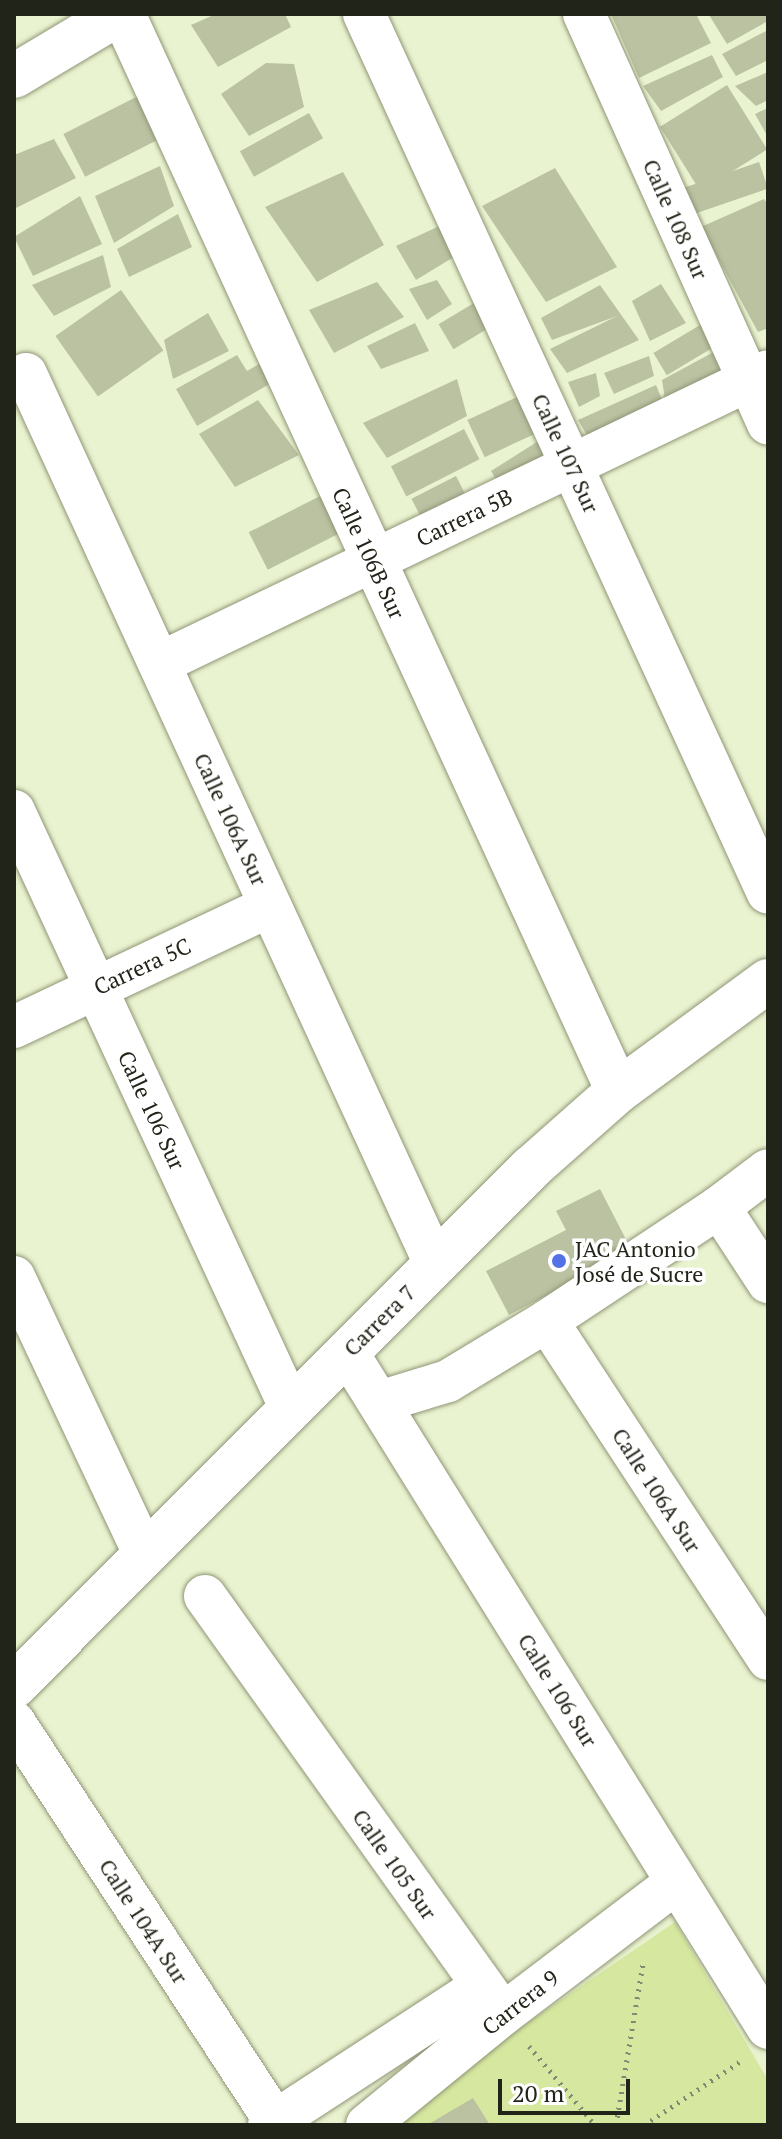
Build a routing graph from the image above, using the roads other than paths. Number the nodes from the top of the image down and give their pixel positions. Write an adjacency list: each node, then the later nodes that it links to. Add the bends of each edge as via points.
1 (364, 14): 8 (street, Calle 107 Sur)
2 (584, 14): 6 (street, Calle 108 Sur)
3 (113, 16): 4 (street); 9 (street, Calle 106B Sur)
4 (14, 76)
5 (26, 374): 10 (street, Calle 106A Sur)
6 (758, 376): 7 (street, Calle 108 Sur); 8 (street, Carrera 5B)
7 (768, 424)
8 (571, 465): 9 (street, Carrera 5B); 12 (street, Calle 107 Sur)
9 (372, 561): 10 (street, Carrera 5B); 17 (street, Calle 106B Sur)
10 (160, 663): 13 (street, Calle 106A Sur)
11 (14, 811): 15 (street, Calle 106 Sur)
12 (768, 893)
13 (270, 906): 15 (street, Carrera 5C); 20 (street, Calle 106A Sur)
14 (768, 981): 17 (street, Carrera 7)
15 (96, 988): 16 (street, Carrera 5C); 26 (street, Calle 106 Sur)
16 (14, 1027)
17 (618, 1091): 20 (street, Carrera 7)
18 (768, 1170): 19 (street)
19 (719, 1207): 22 (street); 23 (street)
20 (435, 1264): 24 (street, Carrera 7)
21 (14, 1277): 27 (street)
22 (768, 1282)
23 (547, 1321): 25 (street, via 448,1381); 29 (street, Calle 106A Sur)
24 (347, 1352): 25 (street, Calle 106 Sur); 26 (street, Carrera 7)
25 (379, 1402): 32 (street, Calle 106 Sur)
26 (291, 1409): 27 (street, Carrera 7)
27 (145, 1556): 30 (street, Carrera 7)
28 (205, 1596): 33 (street, Calle 105 Sur)
29 (768, 1659)
30 (14, 1686)
31 (14, 1722): 35 (street, Calle 104A Sur)
32 (665, 1890): 33 (street, Carrera 9); 34 (street, Calle 106 Sur)
33 (493, 2000): 35 (street, Carrera 9); 36 (street, Carrera 9)
34 (756, 2044)
35 (272, 2123)
36 (367, 2125)

